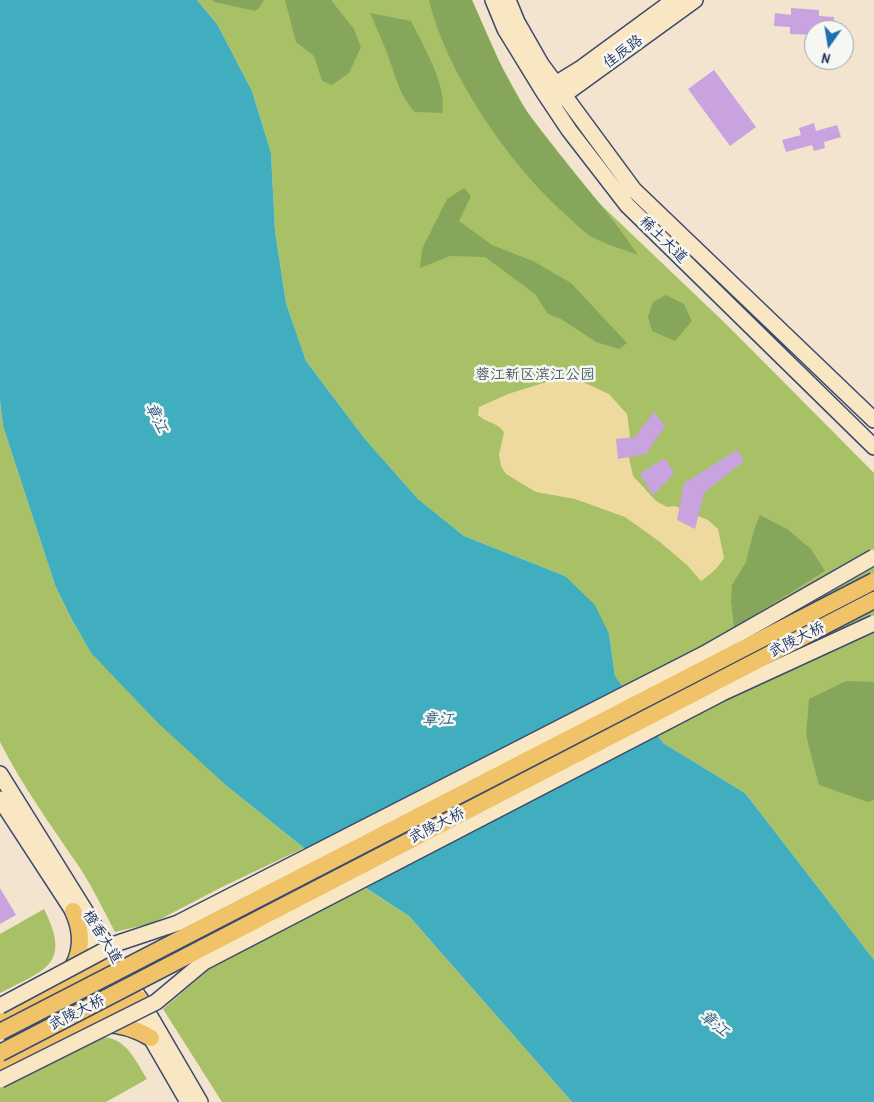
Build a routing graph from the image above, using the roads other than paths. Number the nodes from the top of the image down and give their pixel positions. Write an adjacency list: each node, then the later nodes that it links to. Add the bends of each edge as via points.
1 (493, 0): 6 (main road, 稀土大道, via 504,29)
2 (508, 0): 5 (main road, 稀土大道, via 541,64)
3 (674, 0): 5 (main road, 佳辰路)
4 (694, 0): 5 (main road, 佳辰路)
5 (561, 90): 6 (main road, 佳辰路); 7 (main road, 稀土大道, via 634,190)
6 (547, 98): 8 (main road, 稀土大道, via 627,205)
7 (874, 420)
8 (874, 447)
9 (874, 557): 19 (main road, bridge, via 695,659 178,922 118,943)
10 (874, 580): 22 (main road, 武陵大桥, bridge)
11 (870, 603): 24 (main road, 武陵大桥, bridge)
12 (874, 623): 26 (main road, bridge, via 722,693 204,962 156,1002)
13 (0, 774): 16 (main road, 橙香大道)
14 (0, 799): 15 (main road, 橙香大道)
15 (73, 911): 16 (main road, 橙香大道); 17 (main road, via 80,938 78,956 70,973)
16 (108, 959): 17 (main road); 18 (main road, 橙香大道)
17 (56, 986): 20 (main road)
18 (135, 1002): 21 (main road); 23 (main road, 橙香大道); 28 (main road, 橙香大道)
19 (0, 1006)
20 (0, 1016)
21 (81, 1029): 23 (main road, via 113,1024); 25 (main road)
22 (0, 1032)
23 (151, 1038): 27 (main road, 橙香大道)
24 (0, 1053)
25 (0, 1069)
26 (0, 1080)
27 (188, 1102)
28 (200, 1102)

